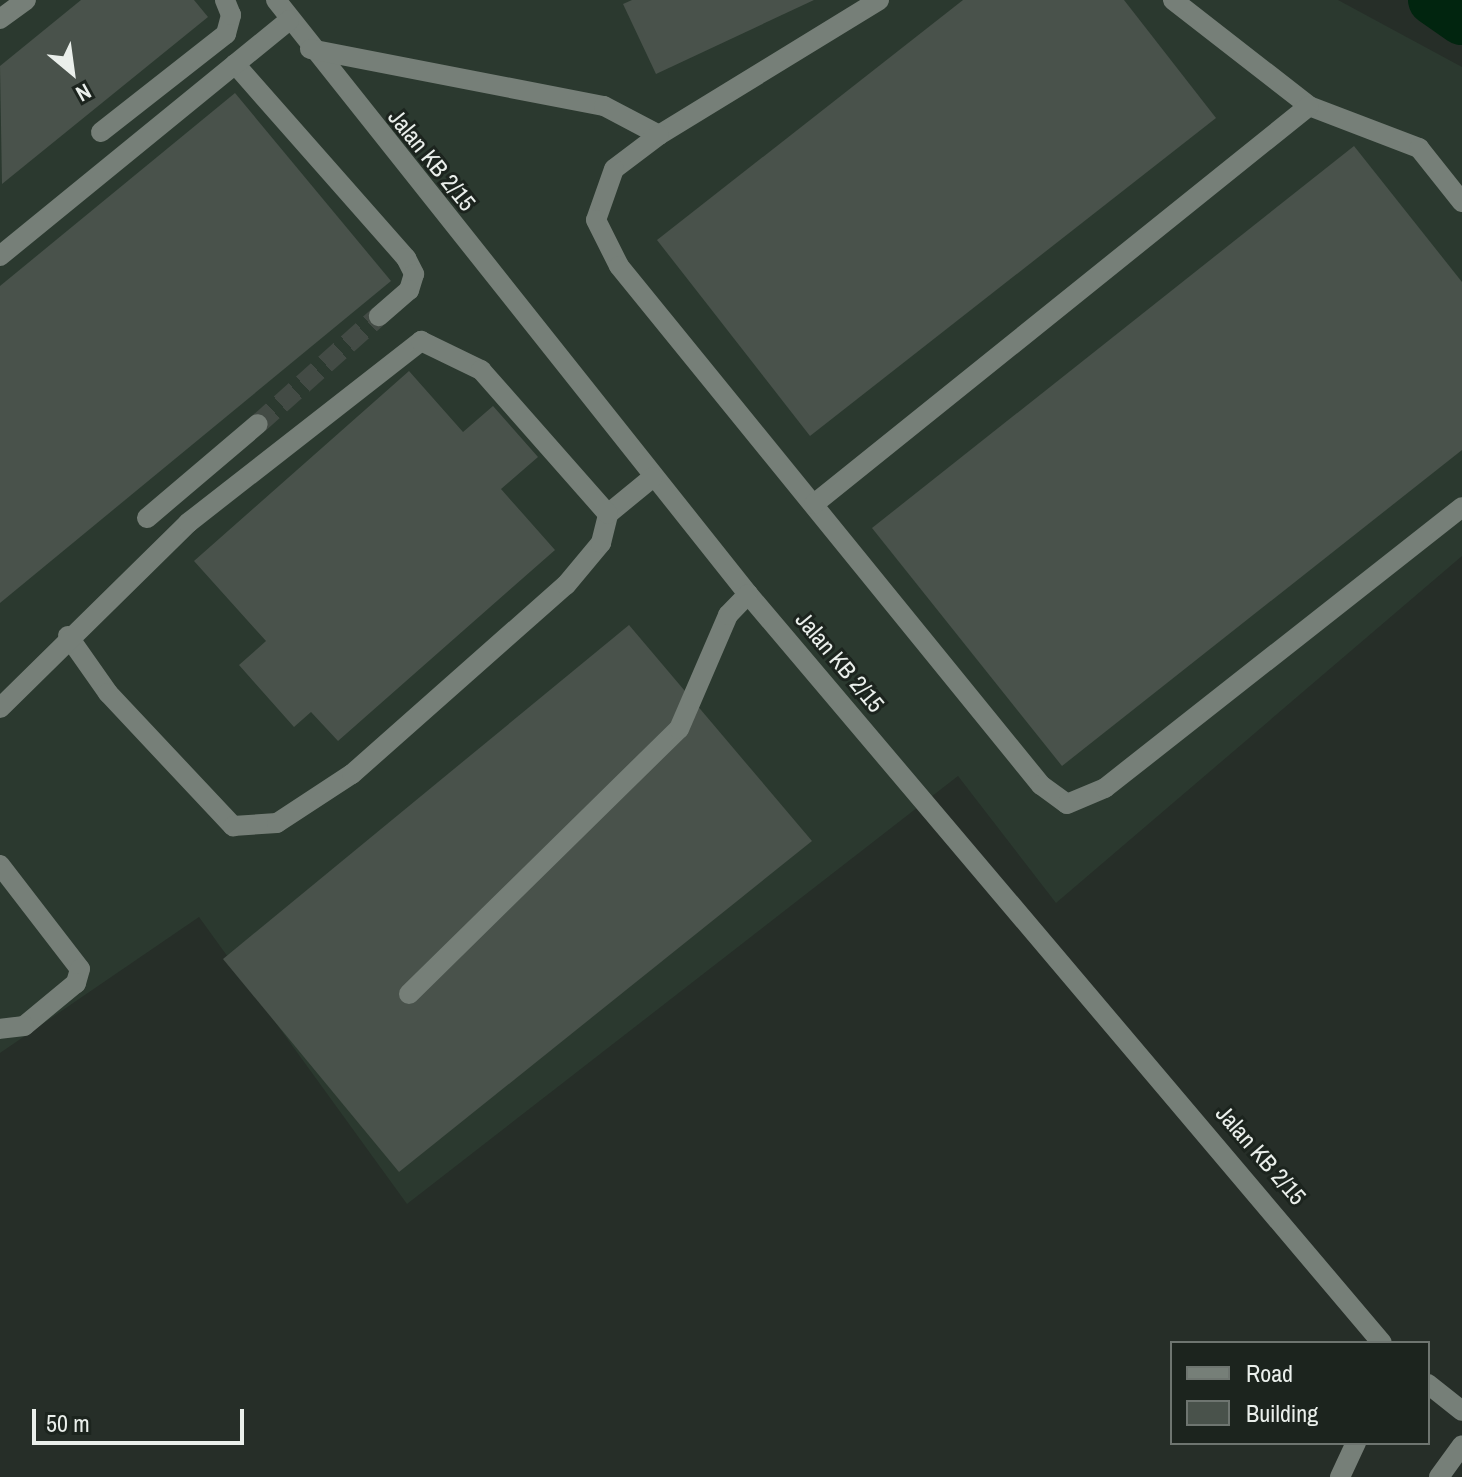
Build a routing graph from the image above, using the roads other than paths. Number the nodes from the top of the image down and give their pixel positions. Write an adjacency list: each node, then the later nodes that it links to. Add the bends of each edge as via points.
1 (26, 0): 6 (street)
2 (225, 0): 11 (street, via 231,15 226,34)
3 (276, 0): 7 (street, Jalan KB 2/15)
4 (879, 0): 12 (street)
5 (1173, 0): 10 (street)
6 (0, 19)
7 (289, 20): 8 (street, Jalan KB 2/15); 9 (street)
8 (310, 49): 12 (street, via 604,106); 17 (street, Jalan KB 2/15)
9 (235, 64): 14 (street); 15 (street, via 406,258 414,274 409,290)
10 (1309, 106): 13 (street, via 1419,148); 18 (street)
11 (101, 132)
12 (659, 135): 18 (street, via 614,169 596,220 619,266)
13 (1462, 202)
14 (0, 256)
15 (379, 316)
16 (258, 424): 21 (street)
17 (653, 477): 20 (street); 22 (street, Jalan KB 2/15)
18 (814, 504): 19 (street, via 1041,785 1067,804 1105,788)
19 (1462, 507)
20 (608, 514): 23 (street, via 481,370 421,341 188,523); 23 (street, via 601,543 566,585 352,774 277,823 233,826 108,693)
21 (147, 518)
22 (748, 594): 26 (street, via 728,615 679,729); 28 (street, Jalan KB 2/15)
23 (68, 636): 24 (street)
24 (0, 708)
25 (0, 865): 27 (street, via 80,969 76,983 24,1026)
26 (409, 994)
27 (0, 1029)
28 (1380, 1341)
29 (1430, 1386): 30 (street)
30 (1462, 1411)
31 (1355, 1445): 33 (street)
32 (1462, 1445): 34 (street)
33 (1340, 1477)
34 (1439, 1477)

